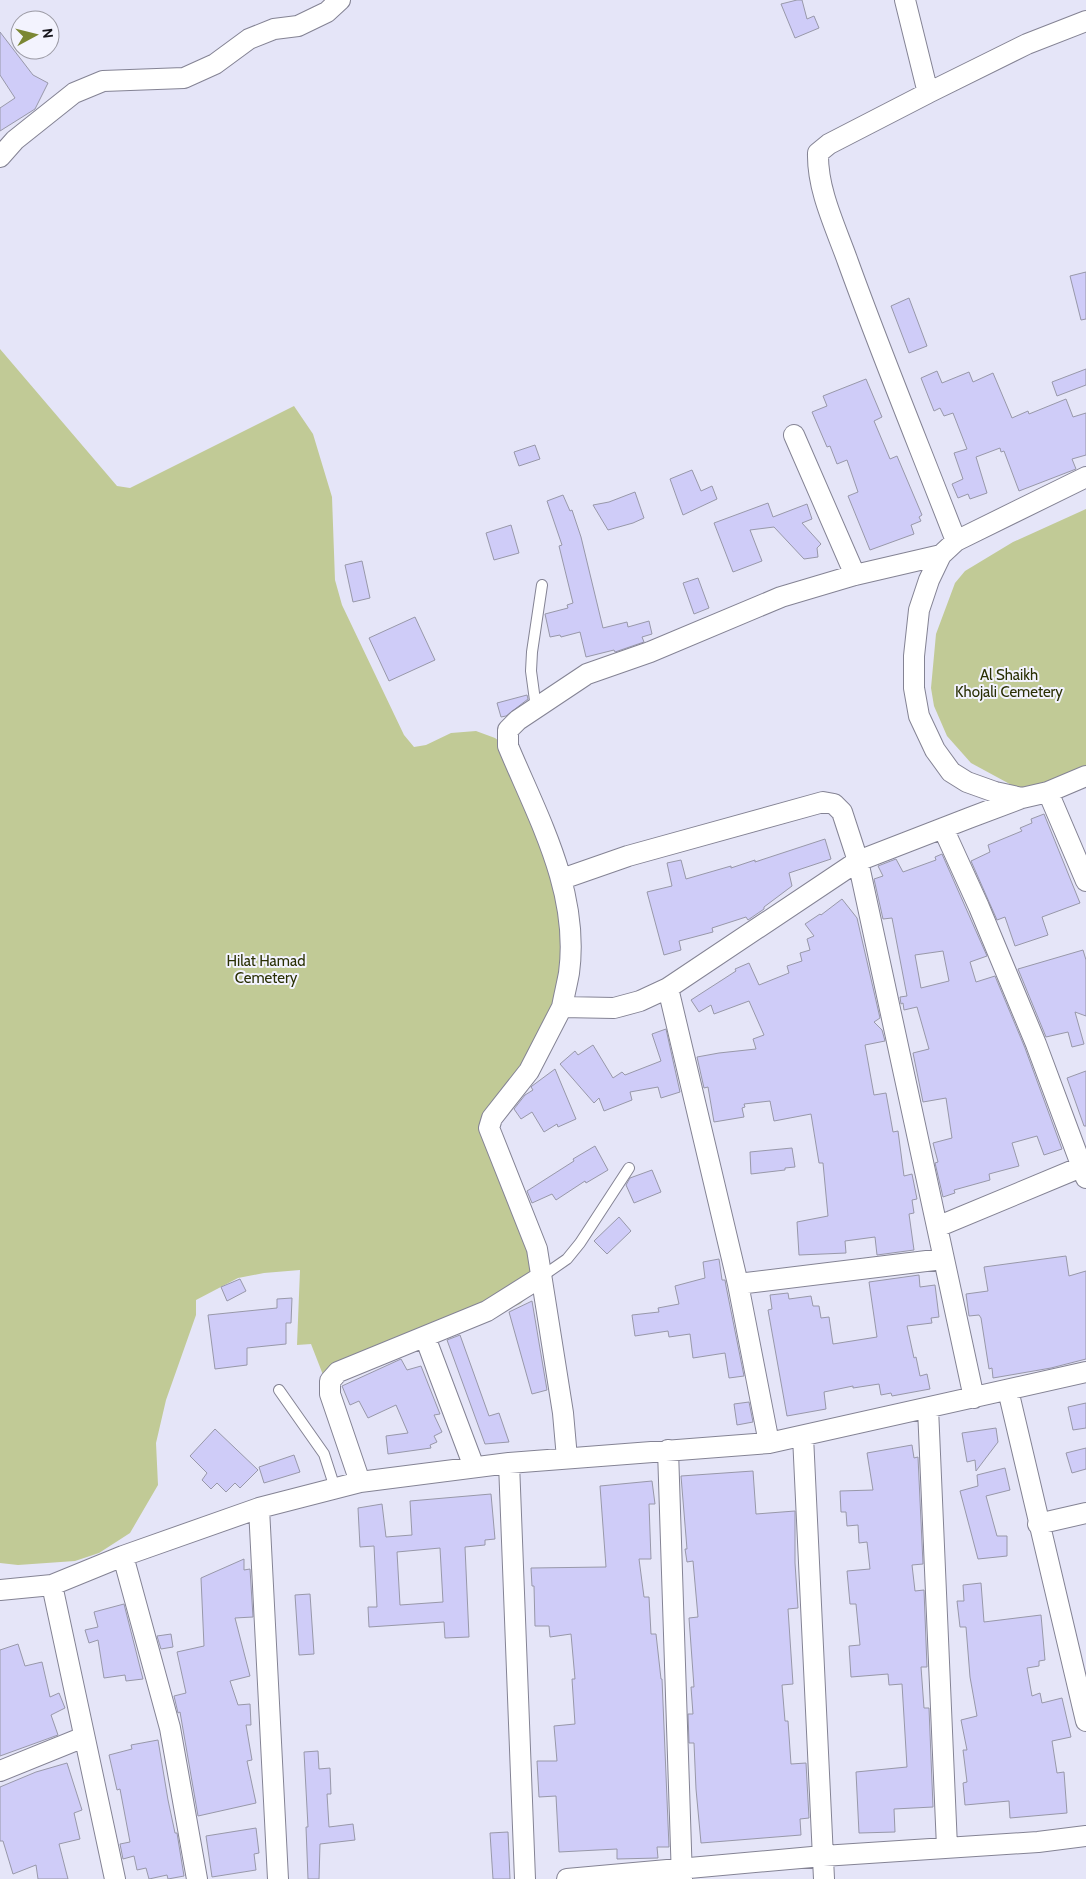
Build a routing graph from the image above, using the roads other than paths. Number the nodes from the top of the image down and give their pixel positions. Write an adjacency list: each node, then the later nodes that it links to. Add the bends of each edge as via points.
1 (340, 0): 5 (street, via 327,12 298,26 249,39 215,64 184,78 103,81 74,93 15,140)
2 (905, 0): 4 (street)
3 (1086, 21): 4 (street, via 1027,44)
4 (928, 93): 8 (street, via 829,144 818,154 817,169 868,318)
5 (0, 157)
6 (794, 435): 10 (street)
7 (1086, 477): 8 (street)
8 (956, 541): 9 (street)
9 (941, 555): 10 (street); 15 (street, via 919,610 914,688 920,716 935,750 951,772 994,792)
10 (854, 575): 12 (street, via 781,597 650,652 587,674)
11 (542, 585): 12 (lane, via 531,670)
12 (536, 708): 18 (street, via 508,730 508,746)
13 (1086, 776): 14 (street)
14 (1048, 792): 15 (street); 19 (street)
15 (1022, 798): 16 (street)
16 (942, 828): 17 (street); 23 (street, via 979,907)
17 (858, 861): 18 (street, via 842,812 834,804 823,802 628,856); 20 (street); 24 (street)
18 (562, 879): 21 (street, via 570,939 569,972)
19 (1086, 881)
20 (668, 988): 21 (street, via 614,1008); 27 (street)
21 (562, 1007): 26 (street, via 530,1071 492,1118 489,1128 537,1249)
22 (629, 1168): 26 (lane, via 580,1243 567,1259)
23 (1085, 1170): 24 (street)
24 (936, 1227): 25 (street)
25 (943, 1259): 27 (street); 32 (street)
26 (541, 1277): 28 (street, via 487,1311); 37 (street)
27 (738, 1284): 35 (street)
28 (425, 1337): 39 (street); 40 (street, via 338,1372 330,1381 330,1394)
29 (1086, 1372): 31 (street)
30 (279, 1390): 41 (lane, via 324,1454)
31 (1008, 1390): 32 (street); 44 (street)
32 (974, 1398): 33 (street)
33 (928, 1408): 34 (street); 52 (street)
34 (803, 1436): 35 (street); 53 (street)
35 (769, 1443): 36 (street)
36 (668, 1450): 37 (street); 54 (street)
37 (567, 1458): 38 (street)
38 (509, 1463): 39 (street); 58 (street)
39 (474, 1467): 40 (street)
40 (360, 1482): 41 (street)
41 (335, 1488): 42 (street)
42 (259, 1508): 45 (street); 57 (street)
43 (1086, 1513): 44 (street)
44 (1038, 1524): 48 (street)
45 (123, 1556): 46 (street); 56 (street, via 170,1728)
46 (52, 1585): 47 (street); 49 (street)
47 (0, 1590)
48 (1086, 1722)
49 (84, 1737): 50 (street); 55 (street)
50 (0, 1771)
51 (1086, 1836): 52 (street)
52 (947, 1847): 53 (street)
53 (823, 1856): 54 (street); 60 (street)
54 (682, 1874): 59 (street)
55 (115, 1879)
56 (197, 1879)
57 (278, 1879)
58 (525, 1879)
59 (567, 1879)
60 (824, 1879)

